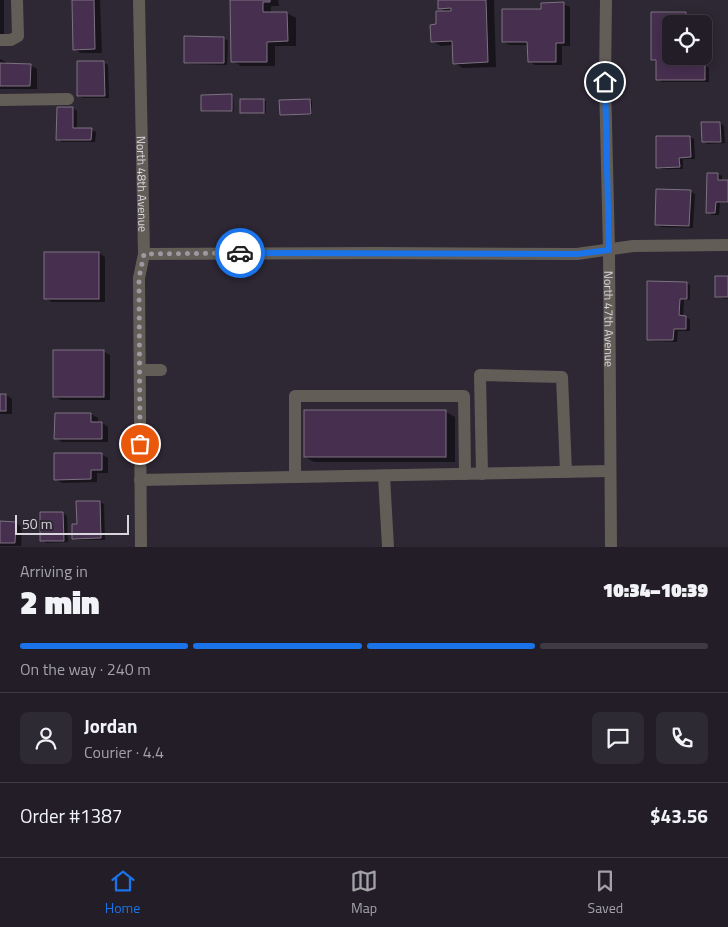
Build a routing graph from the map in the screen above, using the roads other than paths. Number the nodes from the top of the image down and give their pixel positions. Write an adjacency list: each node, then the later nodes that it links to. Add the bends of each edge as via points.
1 (17, 0): 4 (street, via 18,36)
2 (139, 0): 9 (street, North 48th Avenue)
3 (606, 0): 8 (street, North 47th Avenue)
4 (0, 40)
5 (68, 99): 6 (street)
6 (0, 100)
7 (728, 245): 8 (street, via 633,246)
8 (609, 250): 9 (street, via 577,254); 12 (street, North 47th Avenue)
9 (144, 254): 10 (street, North 48th Avenue, via 139,278)
10 (140, 370): 11 (street); 18 (street, North 48th Avenue)
11 (161, 370)
12 (610, 471): 13 (street); 21 (street, North 47th Avenue)
13 (566, 472): 15 (street); 15 (street, via 562,376 480,375)
14 (465, 474): 15 (street); 16 (street); 17 (street, via 464,396 295,396)
15 (482, 474)
16 (384, 476): 17 (street); 20 (street)
17 (295, 477): 18 (street)
18 (140, 480): 19 (street, North 48th Avenue)
19 (141, 547)
20 (388, 547)
21 (611, 547)

